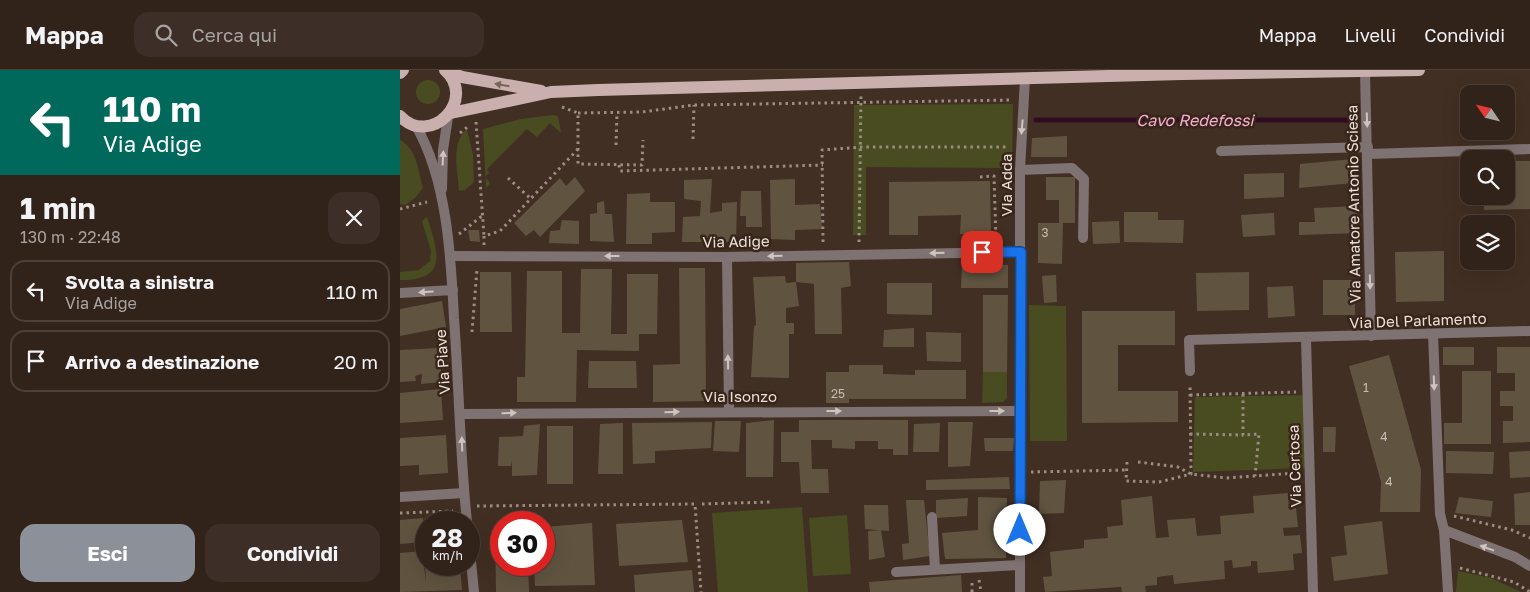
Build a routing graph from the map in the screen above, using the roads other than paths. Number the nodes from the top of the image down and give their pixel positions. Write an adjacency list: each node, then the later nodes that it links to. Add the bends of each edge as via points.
1 (403, 70): 5 (main road)
2 (1419, 70): 4 (main road)
3 (446, 71): 7 (main road, one-way to 3, via 468,78); 8 (main road, via 456,86 457,97)
4 (1365, 71): 6 (main road); 13 (street, Via Amatore Antonio Sciesa, one-way to 13)
5 (400, 73)
6 (1025, 78): 7 (main road); 14 (street, Via Adda, one-way to 14)
7 (550, 92): 8 (main road)
8 (449, 115): 10 (main road, via 435,125); 15 (street, Via Piave, one-way to 8, via 443,150)
9 (400, 116): 10 (main road)
10 (409, 126): 15 (street, Via Piave, via 427,149)
11 (1530, 149): 13 (street)
12 (1221, 151): 13 (street)
13 (1368, 151): 24 (street, Via Amatore Antonio Sciesa, one-way to 24)
14 (1020, 170): 16 (street, via 1072,168 1084,179); 17 (street, Via Adda)
15 (442, 200): 18 (street, Via Piave)
16 (1083, 238)
17 (1021, 252): 19 (street, Via Adige, one-way to 19); 28 (street, Via Adda)
18 (451, 256): 19 (street, Via Adige, one-way to 18); 20 (street, Via Piave)
19 (727, 257): 27 (street, one-way to 19)
20 (453, 290): 21 (street, one-way to 21); 29 (street, Via Piave)
21 (400, 293)
22 (1530, 331): 23 (street, Via Del Parlamento)
23 (1433, 334): 24 (street, Via Del Parlamento); 34 (street, one-way to 34, via 1440,514)
24 (1371, 336): 25 (street, Via Del Parlamento)
25 (1306, 339): 26 (street, Via Del Parlamento, via 1189,340); 42 (street, Via Certosa)
26 (1190, 371)
27 (729, 411): 28 (street, Via Isonzo, one-way to 28); 29 (street, Via Isonzo, one-way to 27)
28 (1020, 411): 35 (street, Via Adda)
29 (460, 414): 30 (street, Via Piave, one-way to 29)
30 (464, 492): 31 (street); 32 (street, Via Piave)
31 (400, 497)
32 (465, 511)
33 (932, 517): 37 (street)
34 (1444, 530): 36 (street, one-way to 34, via 1515,557); 43 (street)
35 (1020, 564): 37 (street); 41 (street, Via Adda)
36 (1530, 566)
37 (935, 569): 38 (street)
38 (896, 572)
39 (472, 576): 40 (street)
40 (474, 592)
41 (1020, 592)
42 (1313, 592)
43 (1448, 592)

